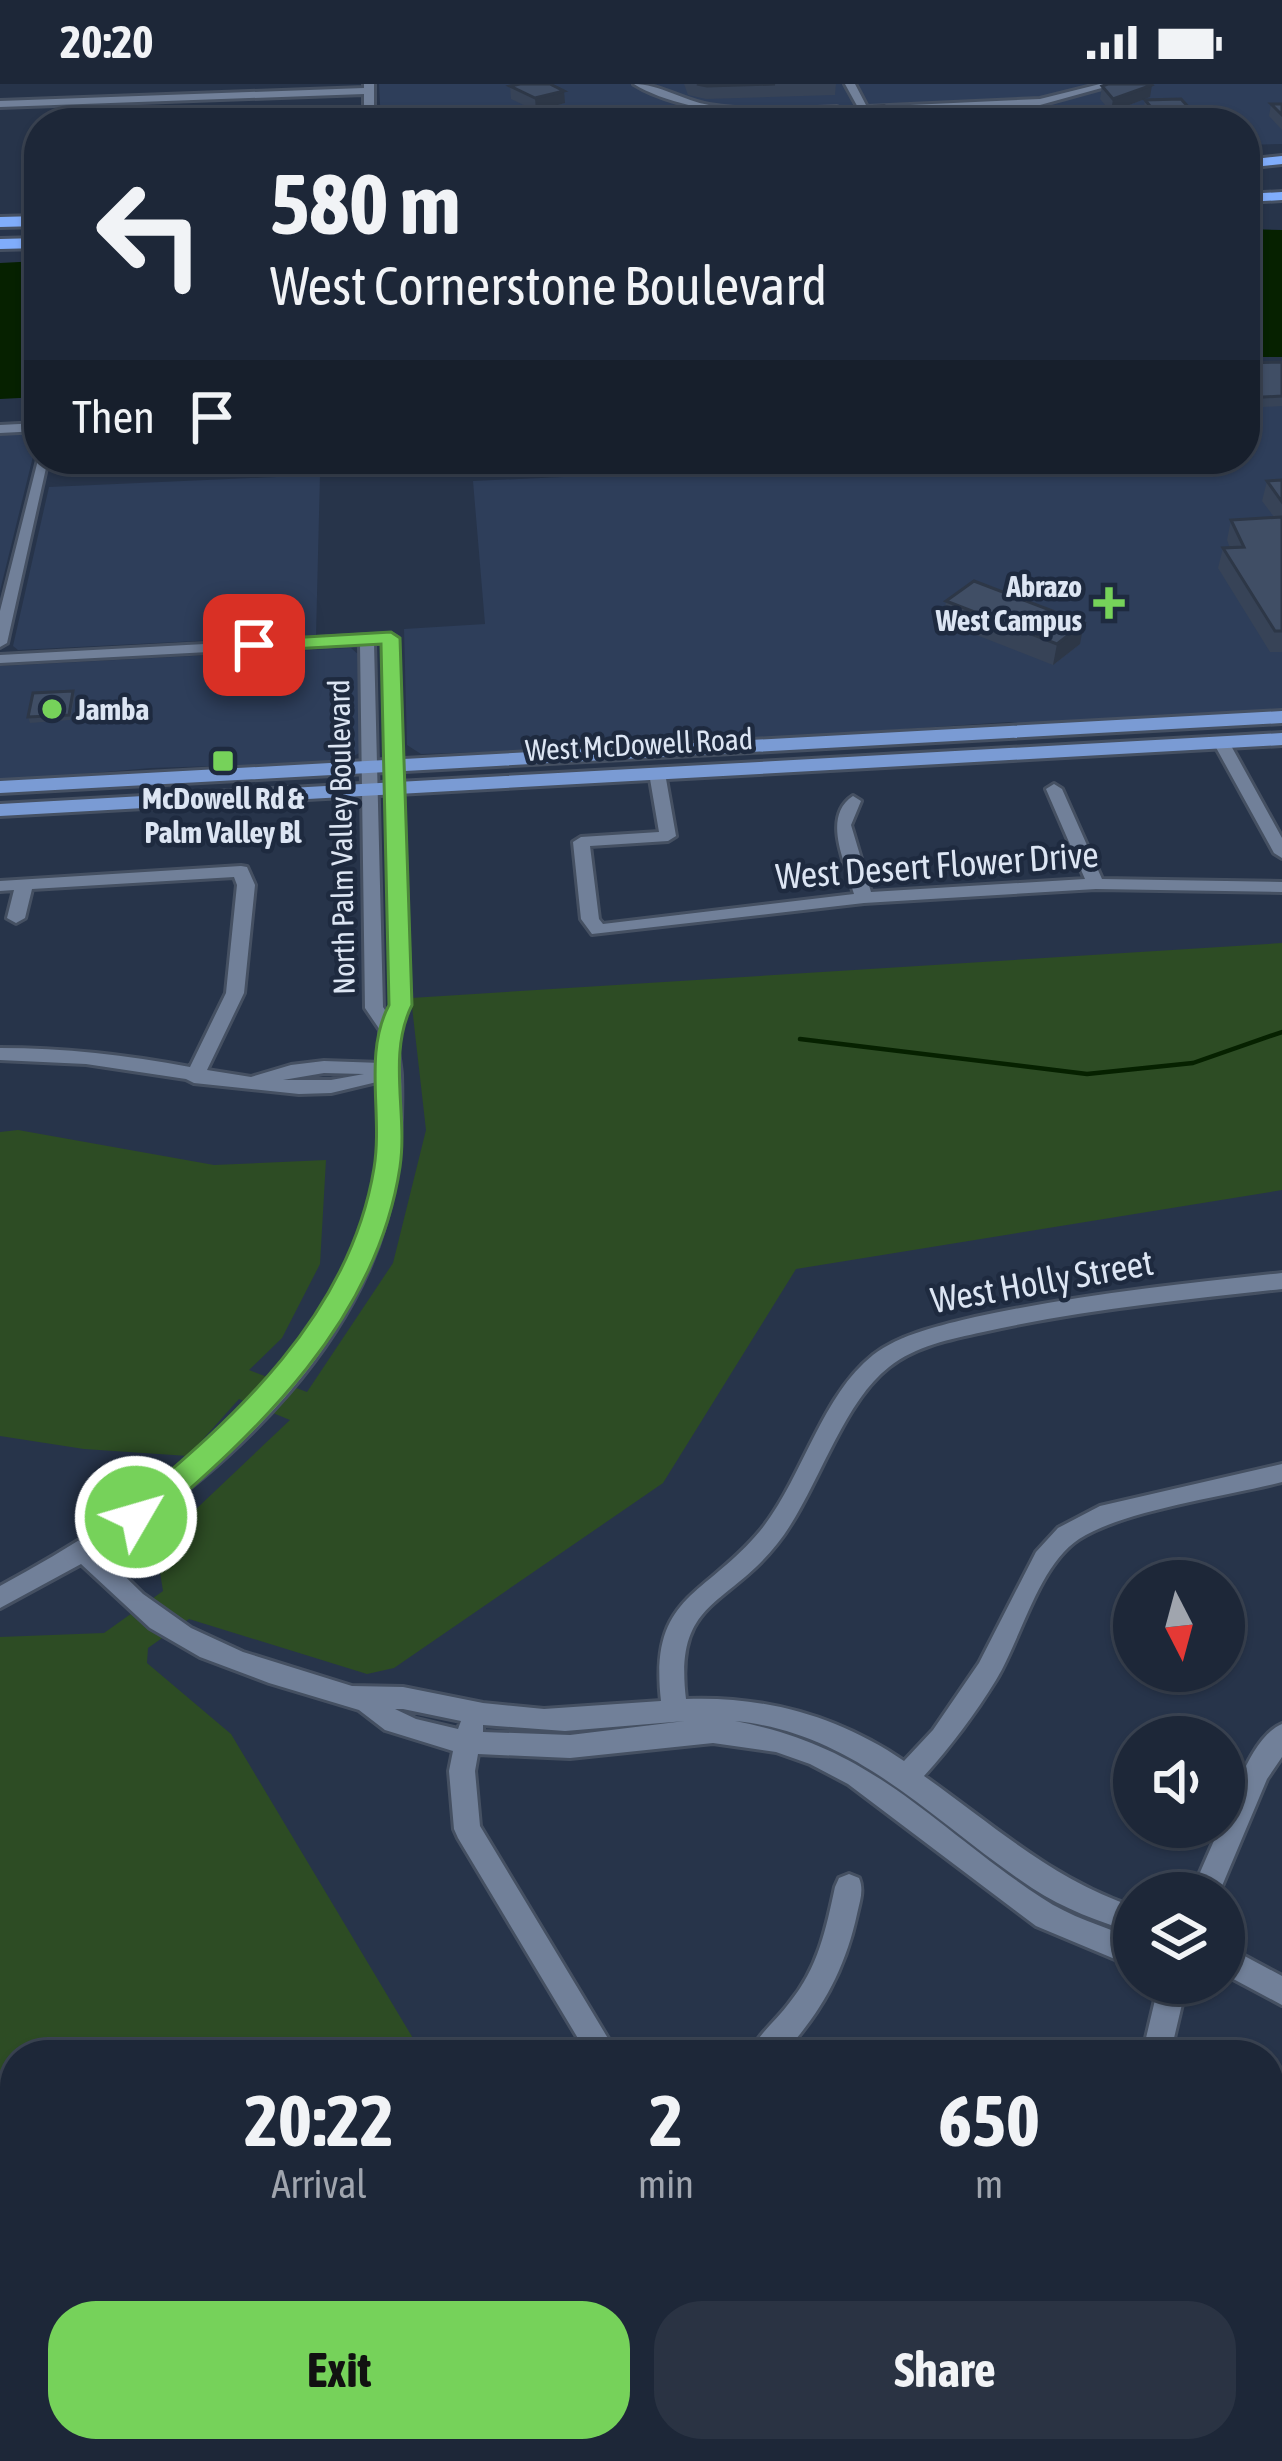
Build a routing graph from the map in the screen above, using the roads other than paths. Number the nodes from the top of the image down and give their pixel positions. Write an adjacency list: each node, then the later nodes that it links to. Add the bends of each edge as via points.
1 (639, 84): 5 (street)
2 (1112, 84): 6 (street, via 1040,102)
3 (369, 88): 4 (street)
4 (0, 104)
5 (713, 108)
6 (907, 108)
7 (39, 474): 9 (street)
8 (367, 640): 10 (street); 15 (street, North Palm Valley Boulevard, via 391,638); 16 (street, North Palm Valley Boulevard)
9 (0, 643)
10 (0, 658)
11 (1282, 717): 15 (main road, West McDowell Road)
12 (1282, 739): 13 (main road, West McDowell Road)
13 (1221, 742): 14 (main road, West McDowell Road); 21 (street)
14 (657, 773): 15 (main road, West McDowell Road); 26 (street, West Desert Flower Drive, via 668,836 581,842 598,930)
15 (396, 777): 16 (main road, West McDowell Road); 28 (street, North Palm Valley Boulevard, via 400,1005)
16 (370, 779): 17 (main road, West McDowell Road); 20 (main road, West McDowell Road); 28 (street, North Palm Valley Boulevard, via 374,1008)
17 (0, 787)
18 (1054, 789): 22 (street)
19 (853, 801): 26 (street, via 842,825)
20 (0, 810)
21 (1282, 853)
22 (1096, 884): 25 (street, West Desert Flower Drive); 26 (street, West Desert Flower Drive)
23 (24, 885): 24 (street); 27 (street); 31 (street, via 241,872 235,993)
24 (0, 886)
25 (1282, 887)
26 (864, 898)
27 (16, 917)
28 (388, 1029): 30 (street, North Palm Valley Boulevard)
29 (0, 1054): 31 (street, via 81,1057)
30 (391, 1071): 31 (street, via 362,1084 292,1088); 34 (street, North Palm Valley Boulevard, via 388,1159 372,1229 333,1312 258,1409 195,1471)
31 (194, 1077)
32 (1282, 1281): 36 (street, West Holly Street, via 978,1325 895,1350 867,1376 767,1540 713,1584 679,1628 668,1673)
33 (1282, 1473): 39 (street, via 1100,1516 1066,1535 1044,1559 988,1671)
34 (83, 1550): 35 (street, North Palm Valley Boulevard); 37 (street, via 155,1622 228,1661 365,1700 398,1696)
35 (0, 1598)
36 (674, 1708): 37 (street); 39 (street, via 800,1722)
37 (471, 1727): 43 (street, via 592,1746 718,1732 800,1750 868,1780 1040,1913); 47 (street, via 461,1800 466,1829)
38 (1282, 1736): 40 (street, via 1257,1771)
39 (908, 1774): 42 (street, via 1047,1882)
40 (1214, 1872)
41 (849, 1887): 48 (street, via 817,1995)
42 (1113, 1915)
43 (1113, 1946)
44 (1245, 1970): 45 (street)
45 (1282, 1991)
46 (1168, 2004): 49 (street)
47 (595, 2040)
48 (776, 2040)
49 (1160, 2040)

